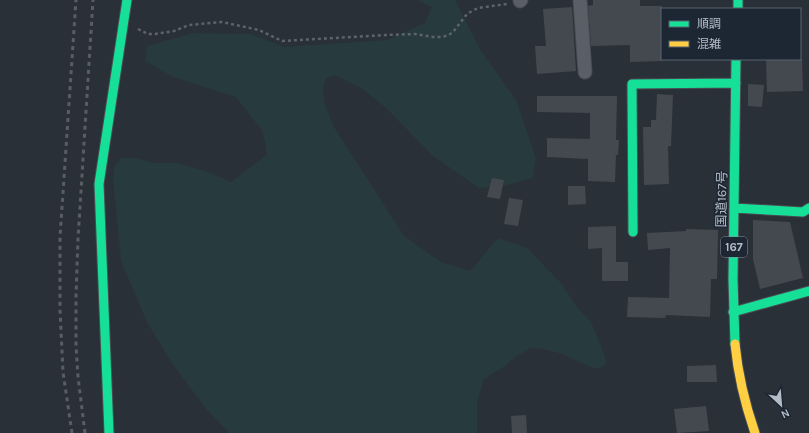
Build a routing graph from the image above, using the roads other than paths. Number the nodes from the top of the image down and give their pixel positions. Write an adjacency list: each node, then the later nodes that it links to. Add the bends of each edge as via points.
1 (127, 0): 11 (main road, via 100,184)
2 (580, 0): 4 (street)
3 (736, 60): 5 (main road, 国道167号 / 167)
4 (585, 72)
5 (736, 83): 6 (main road, 国道167号 / 167); 8 (main road, via 632,84)
6 (734, 208): 7 (main road, via 803,212); 10 (main road, 国道167号 / 167)
7 (809, 208)
8 (634, 232)
9 (809, 291): 10 (main road)
10 (733, 312): 12 (main road, 国道167号 / 167, via 737,370)
11 (109, 433)
12 (754, 433)

